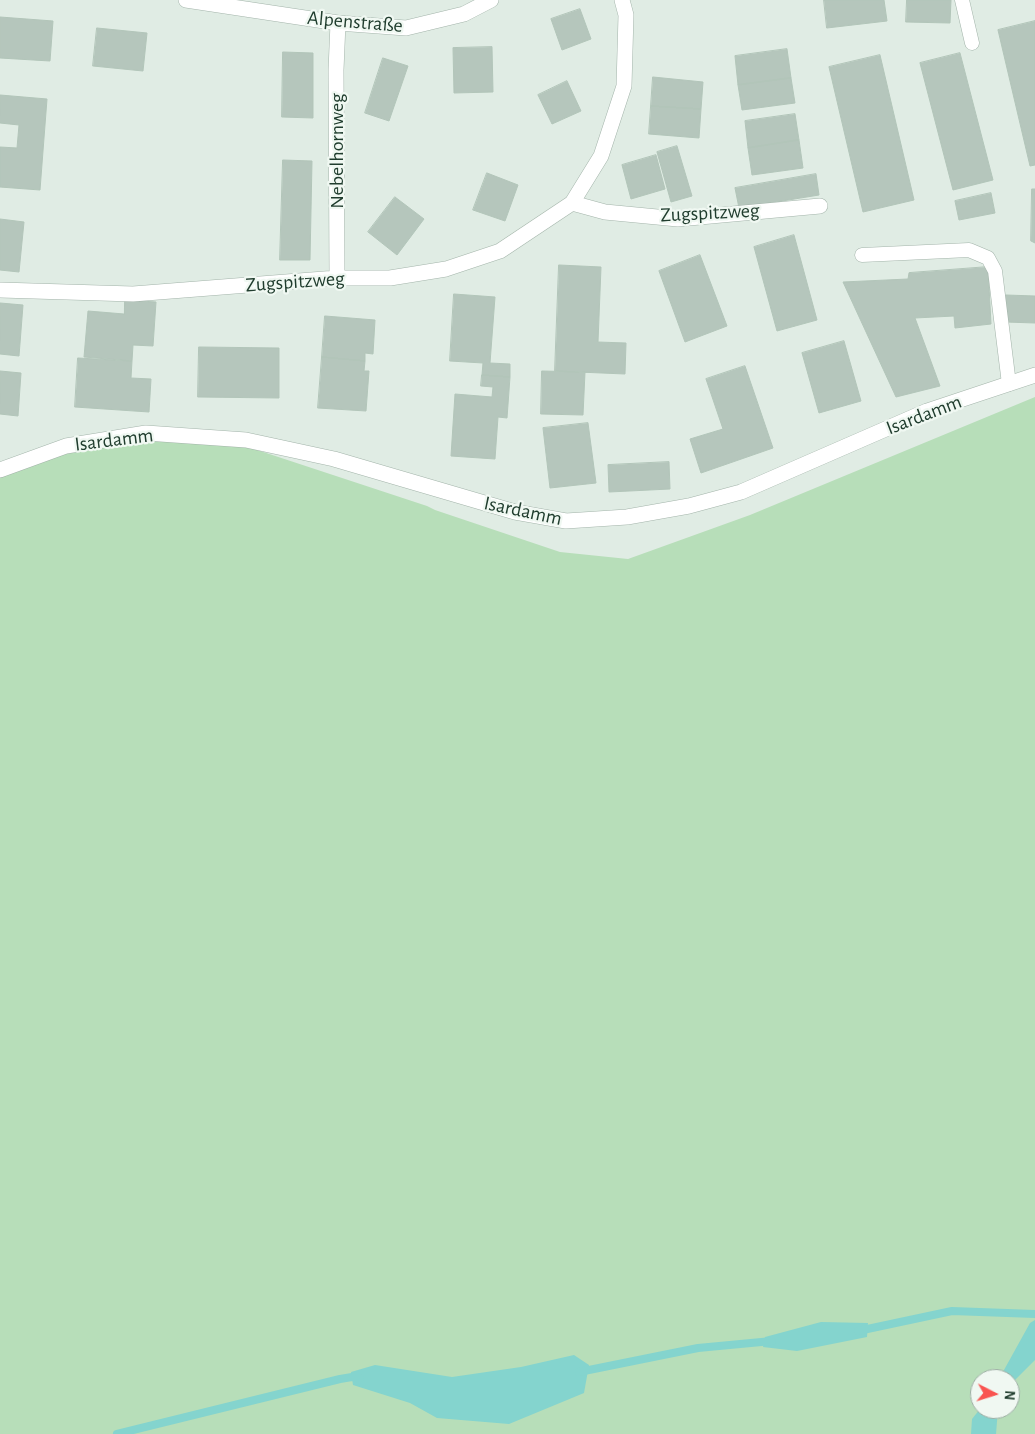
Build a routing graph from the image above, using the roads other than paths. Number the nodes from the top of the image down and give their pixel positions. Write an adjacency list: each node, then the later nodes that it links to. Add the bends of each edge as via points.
1 (186, 0): 5 (street, Alpenstraße)
2 (491, 0): 5 (street, Alpenstraße, via 464,14 406,28)
3 (622, 0): 7 (street, Zugspitzweg, via 626,15 624,86 601,156)
4 (962, 0): 6 (lane)
5 (338, 23): 10 (street, Nebelhornweg)
6 (972, 43)
7 (572, 204): 8 (street, Zugspitzweg, via 605,212 678,219); 10 (street, Zugspitzweg, via 500,251 446,269 390,278)
8 (820, 206)
9 (862, 255): 13 (lane, via 969,250 988,258 995,271)
10 (337, 278): 11 (street, Zugspitzweg, via 134,294)
11 (0, 290)
12 (1035, 375): 13 (street, Isardamm)
13 (1009, 384): 14 (street, Isardamm, via 927,411 741,492 689,506 627,517 566,521 515,512 334,459 246,440 146,433 66,446)
14 (0, 470)

